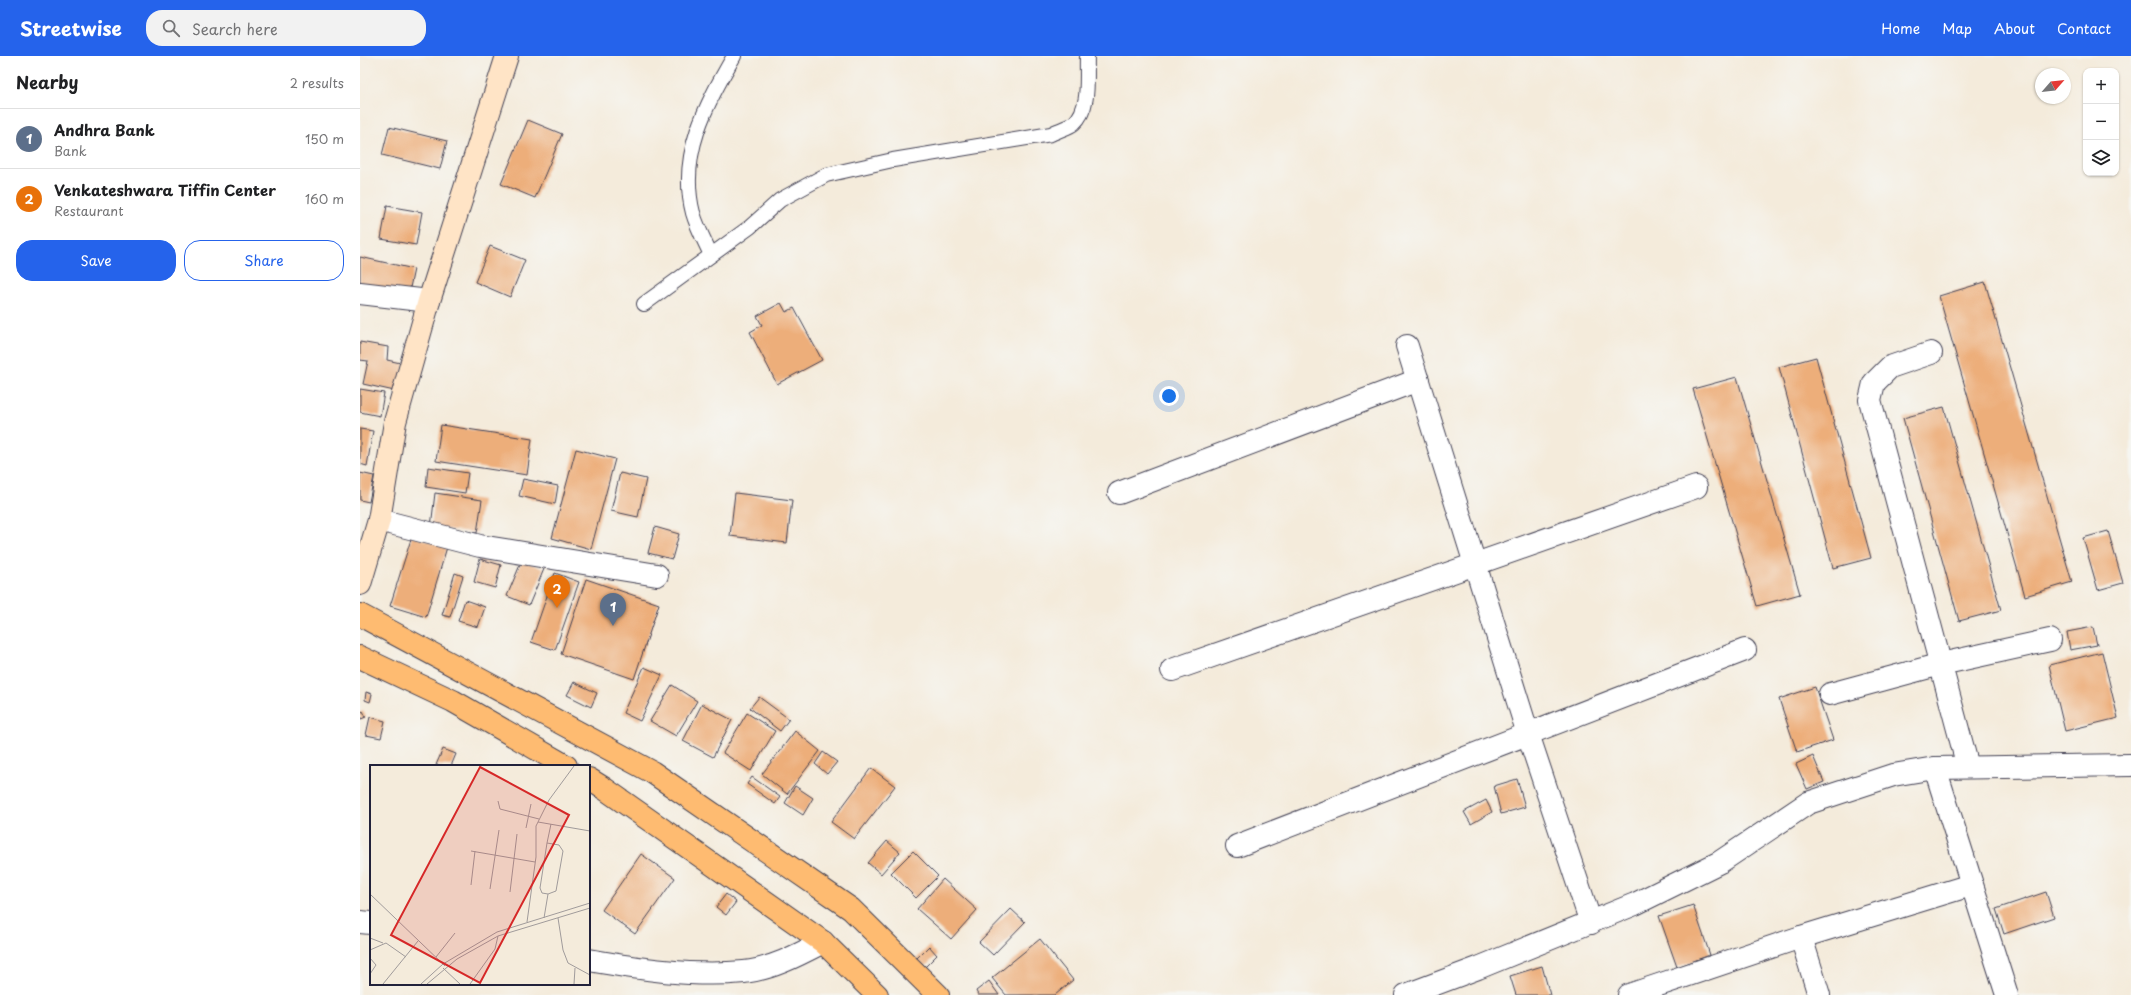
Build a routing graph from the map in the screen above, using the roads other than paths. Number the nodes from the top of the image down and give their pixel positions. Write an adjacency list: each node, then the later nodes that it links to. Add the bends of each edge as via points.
1 (507, 56): 6 (street)
2 (734, 56): 4 (lane, via 714,90 692,145 688,172 693,214)
3 (1087, 56): 4 (lane, via 1083,112 1073,124 1051,134 893,160 826,175 780,200 750,227)
4 (711, 255): 7 (lane)
5 (360, 293): 6 (street)
6 (429, 302): 13 (street, via 395,422)
7 (644, 304)
8 (1407, 346): 10 (street)
9 (1931, 353): 21 (street, via 1890,367 1874,383 1870,400)
10 (1418, 380): 12 (street); 14 (street)
11 (1696, 487): 14 (street)
12 (1119, 493)
13 (379, 520): 15 (street, via 480,546); 16 (street)
14 (1475, 564): 22 (street); 24 (street)
15 (657, 575)
16 (360, 584)
17 (360, 615): 39 (highway, via 652,772 851,909)
18 (2050, 640): 21 (street)
19 (1745, 650): 24 (street)
20 (360, 657): 25 (highway, via 453,701)
21 (1941, 664): 23 (street); 27 (street)
22 (1172, 670)
23 (1830, 694)
24 (1528, 734): 30 (street); 33 (street)
25 (564, 765)
26 (2131, 765): 27 (street)
27 (1968, 767): 28 (street)
28 (1935, 768): 31 (street); 33 (street, via 1892,775 1808,803 1720,862 1635,904)
29 (590, 780): 36 (highway)
30 (1236, 846)
31 (1971, 885): 35 (street); 43 (street)
32 (360, 922): 34 (street)
33 (1591, 922): 40 (street)
34 (370, 923)
35 (1801, 938): 41 (street); 42 (street)
36 (823, 942): 37 (street, via 792,959 745,972 704,973 623,966); 38 (highway)
37 (590, 960)
38 (877, 995)
39 (938, 995)
40 (1406, 995)
41 (1629, 995)
42 (1819, 995)
43 (2007, 995)

